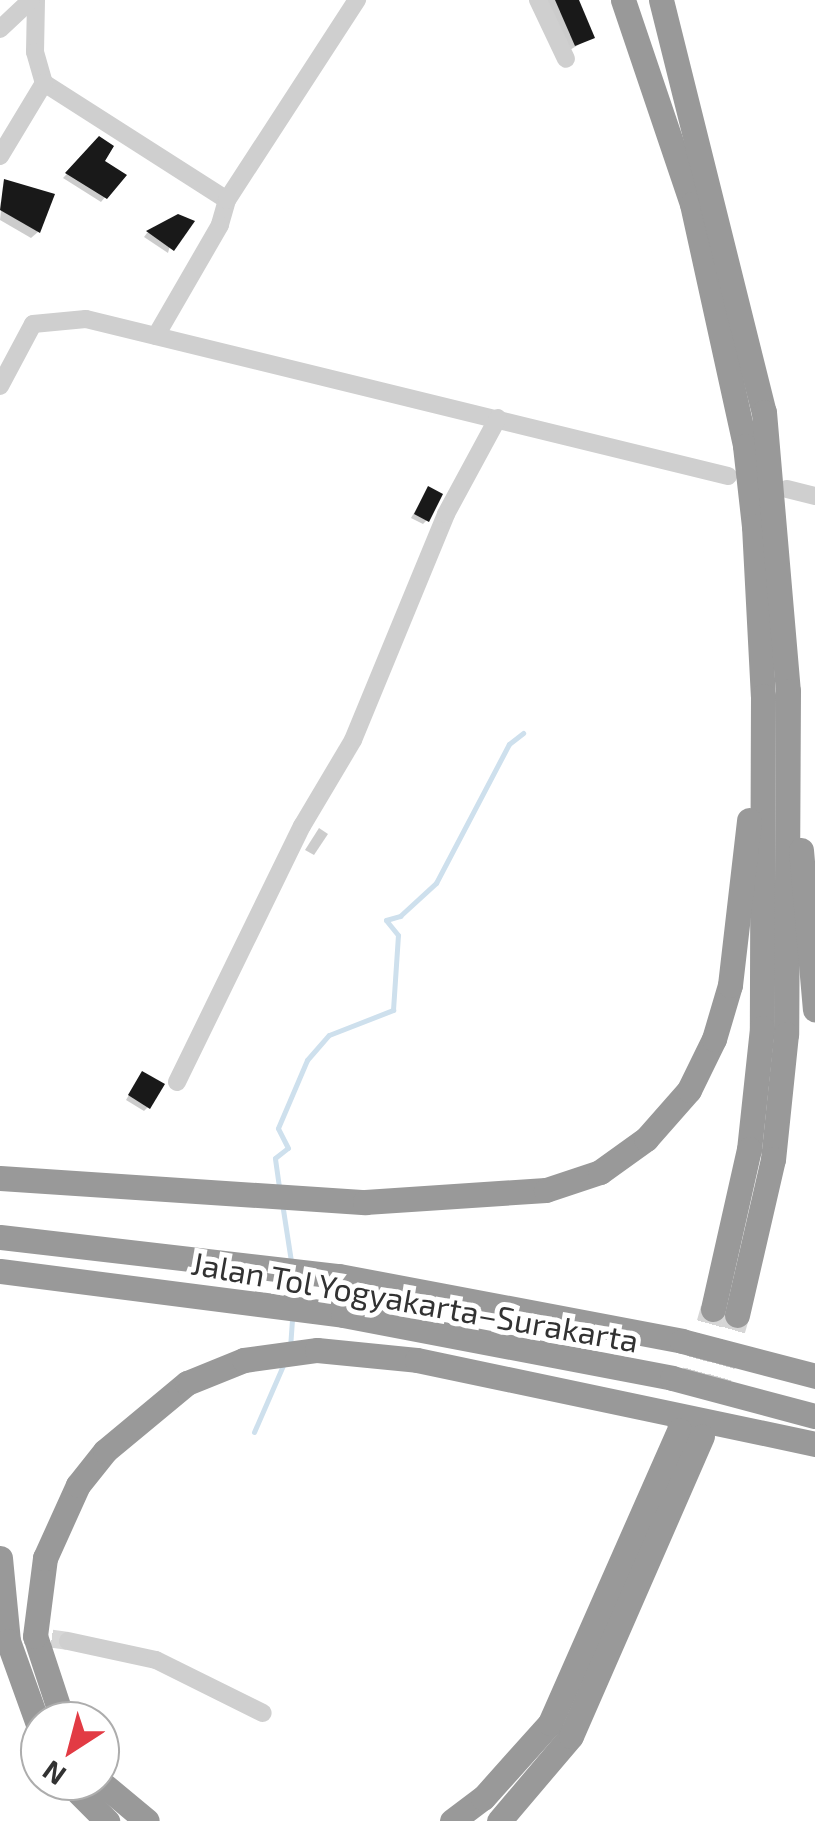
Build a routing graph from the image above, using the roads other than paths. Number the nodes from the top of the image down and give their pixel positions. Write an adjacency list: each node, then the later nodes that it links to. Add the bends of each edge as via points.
1 (33, 0): 6 (street); 8 (street)
2 (356, 0): 10 (street)
3 (538, 0): 7 (street)
4 (623, 0): 17 (highway, via 692,204 745,446)
5 (662, 0): 17 (highway, via 764,412)
6 (0, 30)
7 (566, 59)
8 (44, 83): 9 (street); 10 (street)
9 (0, 156)
10 (227, 200): 11 (street)
11 (156, 336): 12 (street, via 86,320 42,319 20,339); 13 (street)
12 (0, 386)
13 (498, 418): 14 (street); 19 (street, via 446,514 353,740 302,826)
14 (728, 476)
15 (787, 490): 16 (street)
16 (815, 496)
17 (776, 694): 18 (highway); 20 (highway, via 730,985 714,1039 689,1090 646,1139 600,1172 546,1190 366,1202); 23 (highway, via 762,1028)
18 (815, 1010)
19 (177, 1082)
20 (0, 1178)
21 (0, 1237): 24 (highway, Jalan Tol Yogyakarta–Surakarta, via 339,1276 682,1341)
22 (0, 1272): 25 (highway, Jalan Tol Yogyakarta–Surakarta, via 342,1315 672,1378)
23 (725, 1312)
24 (815, 1376)
25 (815, 1416)
26 (815, 1444): 30 (highway, via 418,1360 318,1350 244,1360 187,1383 106,1451 78,1485 45,1558 35,1636)
27 (0, 1558): 29 (highway, via 8,1642)
28 (68, 1641): 31 (street, via 156,1660)
29 (29, 1701)
30 (56, 1701)
31 (262, 1713)
32 (120, 1799): 35 (highway)
33 (88, 1801): 34 (highway)
34 (107, 1821)
35 (147, 1821)
36 (452, 1821): 37 (highway, via 483,1798 550,1723 690,1433 571,1736)
37 (499, 1821)

